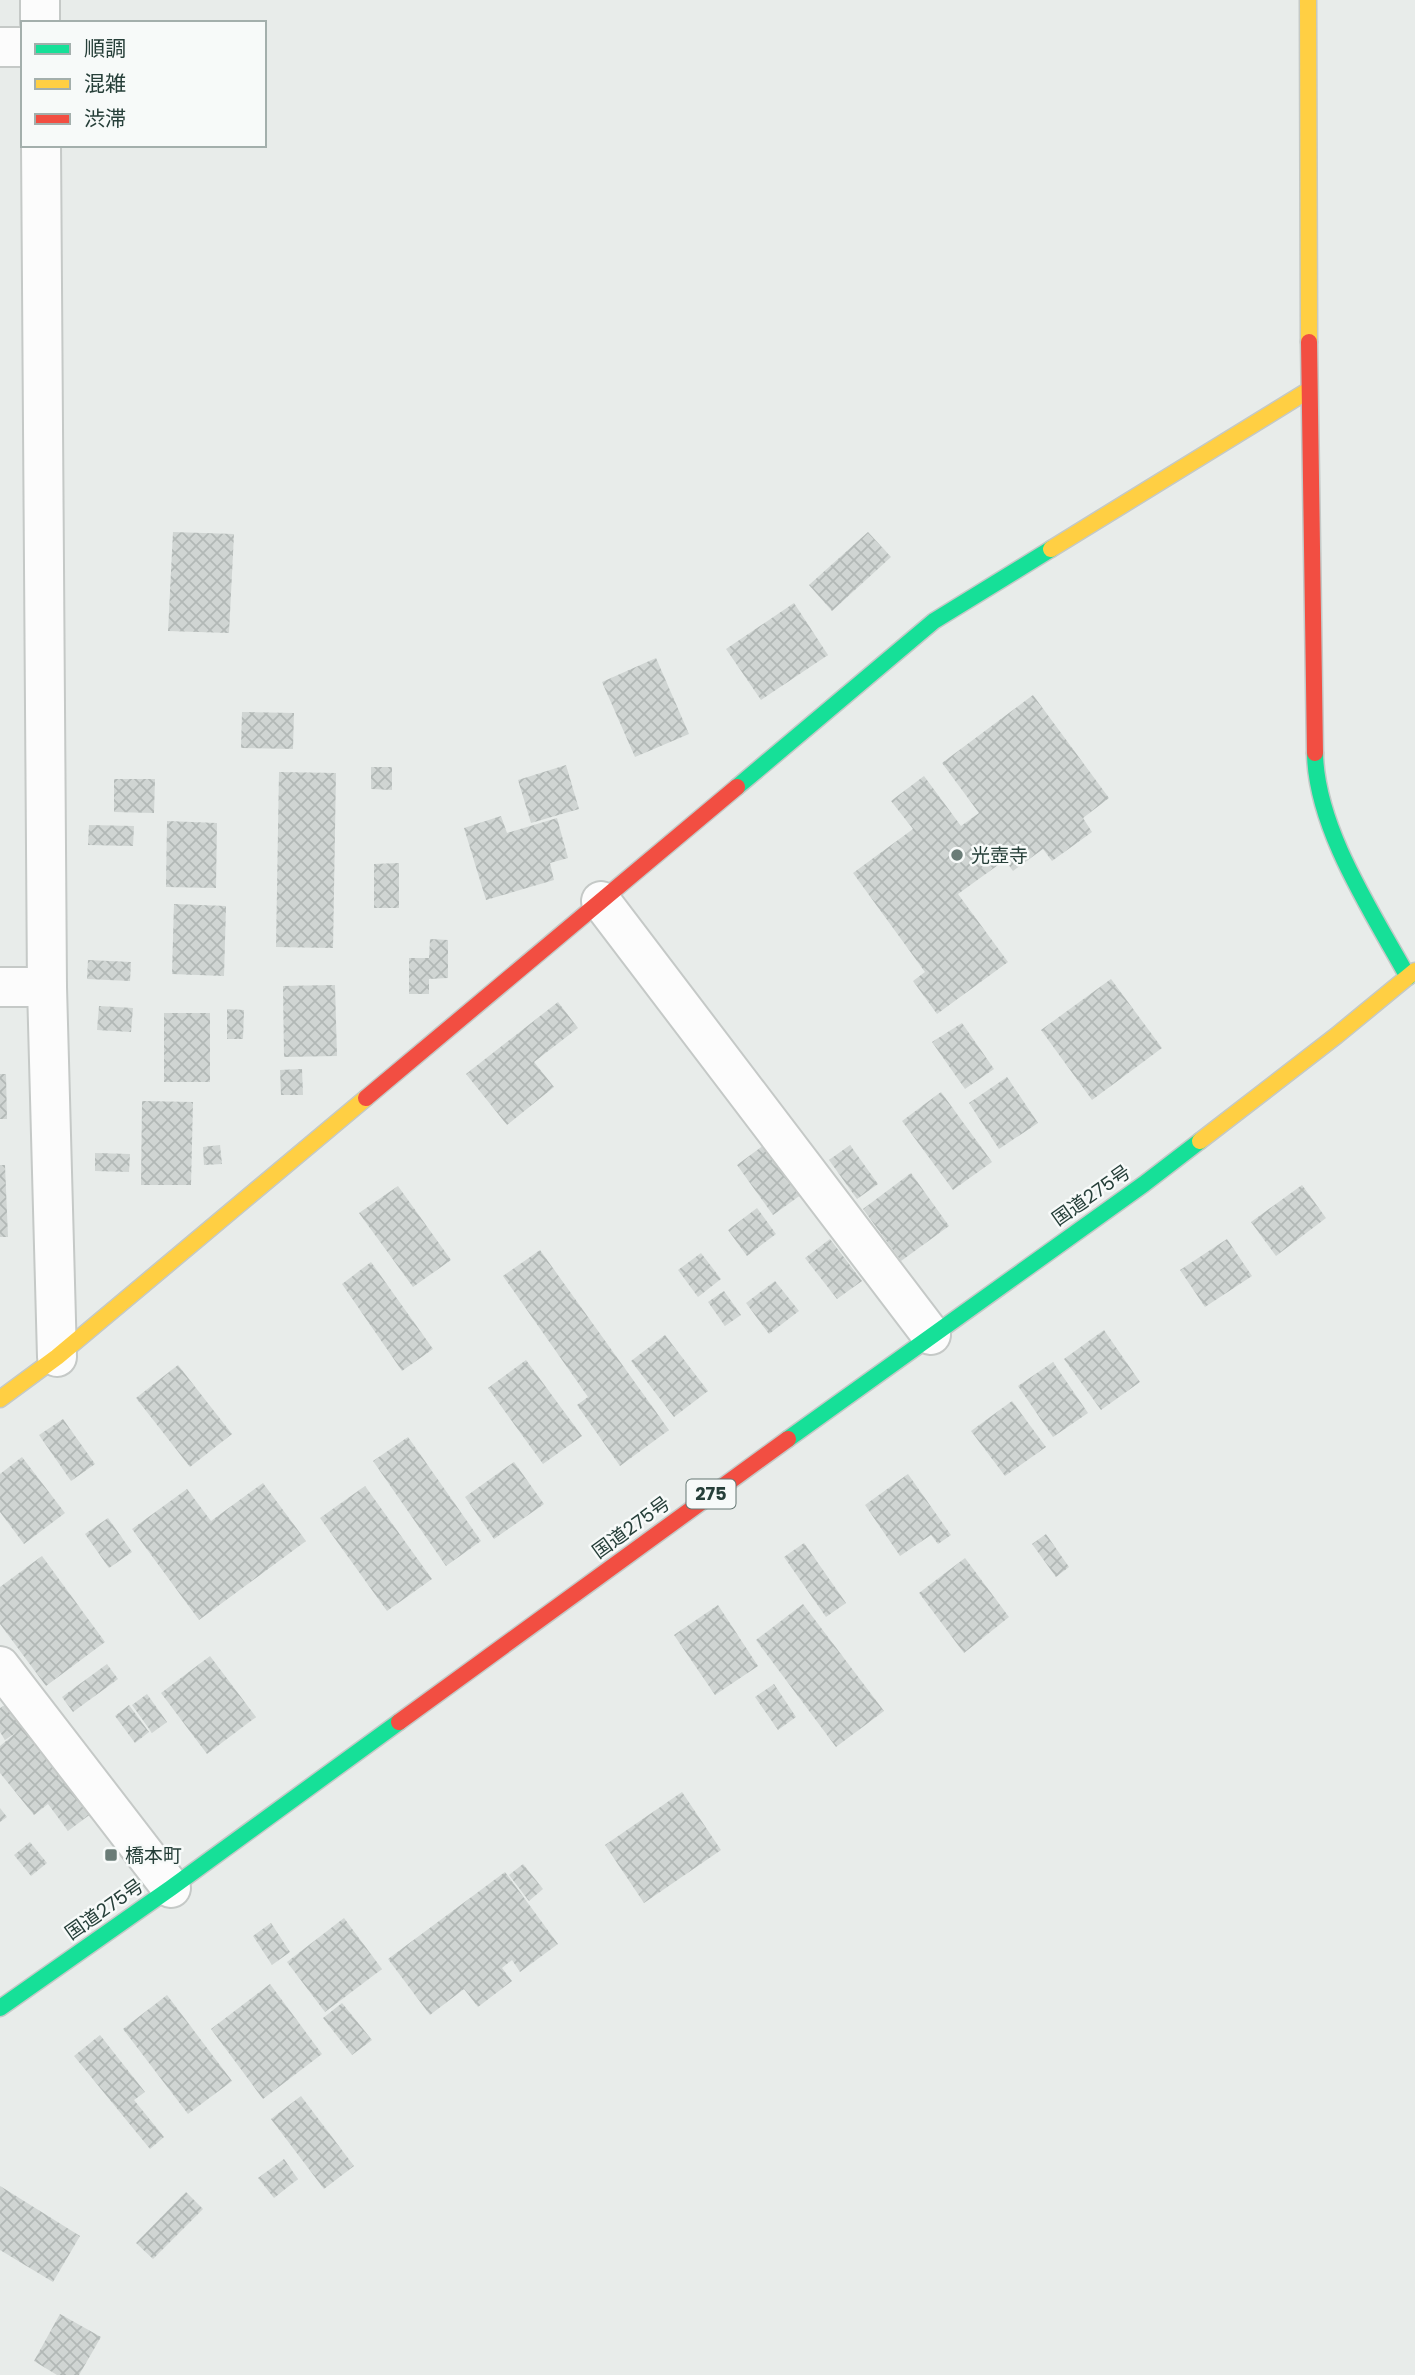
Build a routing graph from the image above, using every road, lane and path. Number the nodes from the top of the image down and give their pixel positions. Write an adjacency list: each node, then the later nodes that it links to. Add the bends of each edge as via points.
1 (40, 0): 3 (street)
2 (1308, 0): 7 (main road)
3 (40, 21)
4 (0, 47): 5 (street)
5 (21, 47)
6 (41, 147): 11 (street)
7 (1309, 390): 8 (main road, via 934,621); 9 (main road, via 1315,777 1340,856)
8 (601, 901): 12 (street); 13 (main road)
9 (1412, 974): 12 (main road, 国道275号 / 275, via 1144,1184)
10 (0, 987): 11 (street)
11 (47, 987): 13 (street)
12 (931, 1335): 16 (main road, 国道275号 / 275)
13 (57, 1357): 14 (main road)
14 (0, 1399)
15 (0, 1666): 16 (street)
16 (171, 1888): 17 (main road, 国道275号 / 275)
17 (0, 2008)

